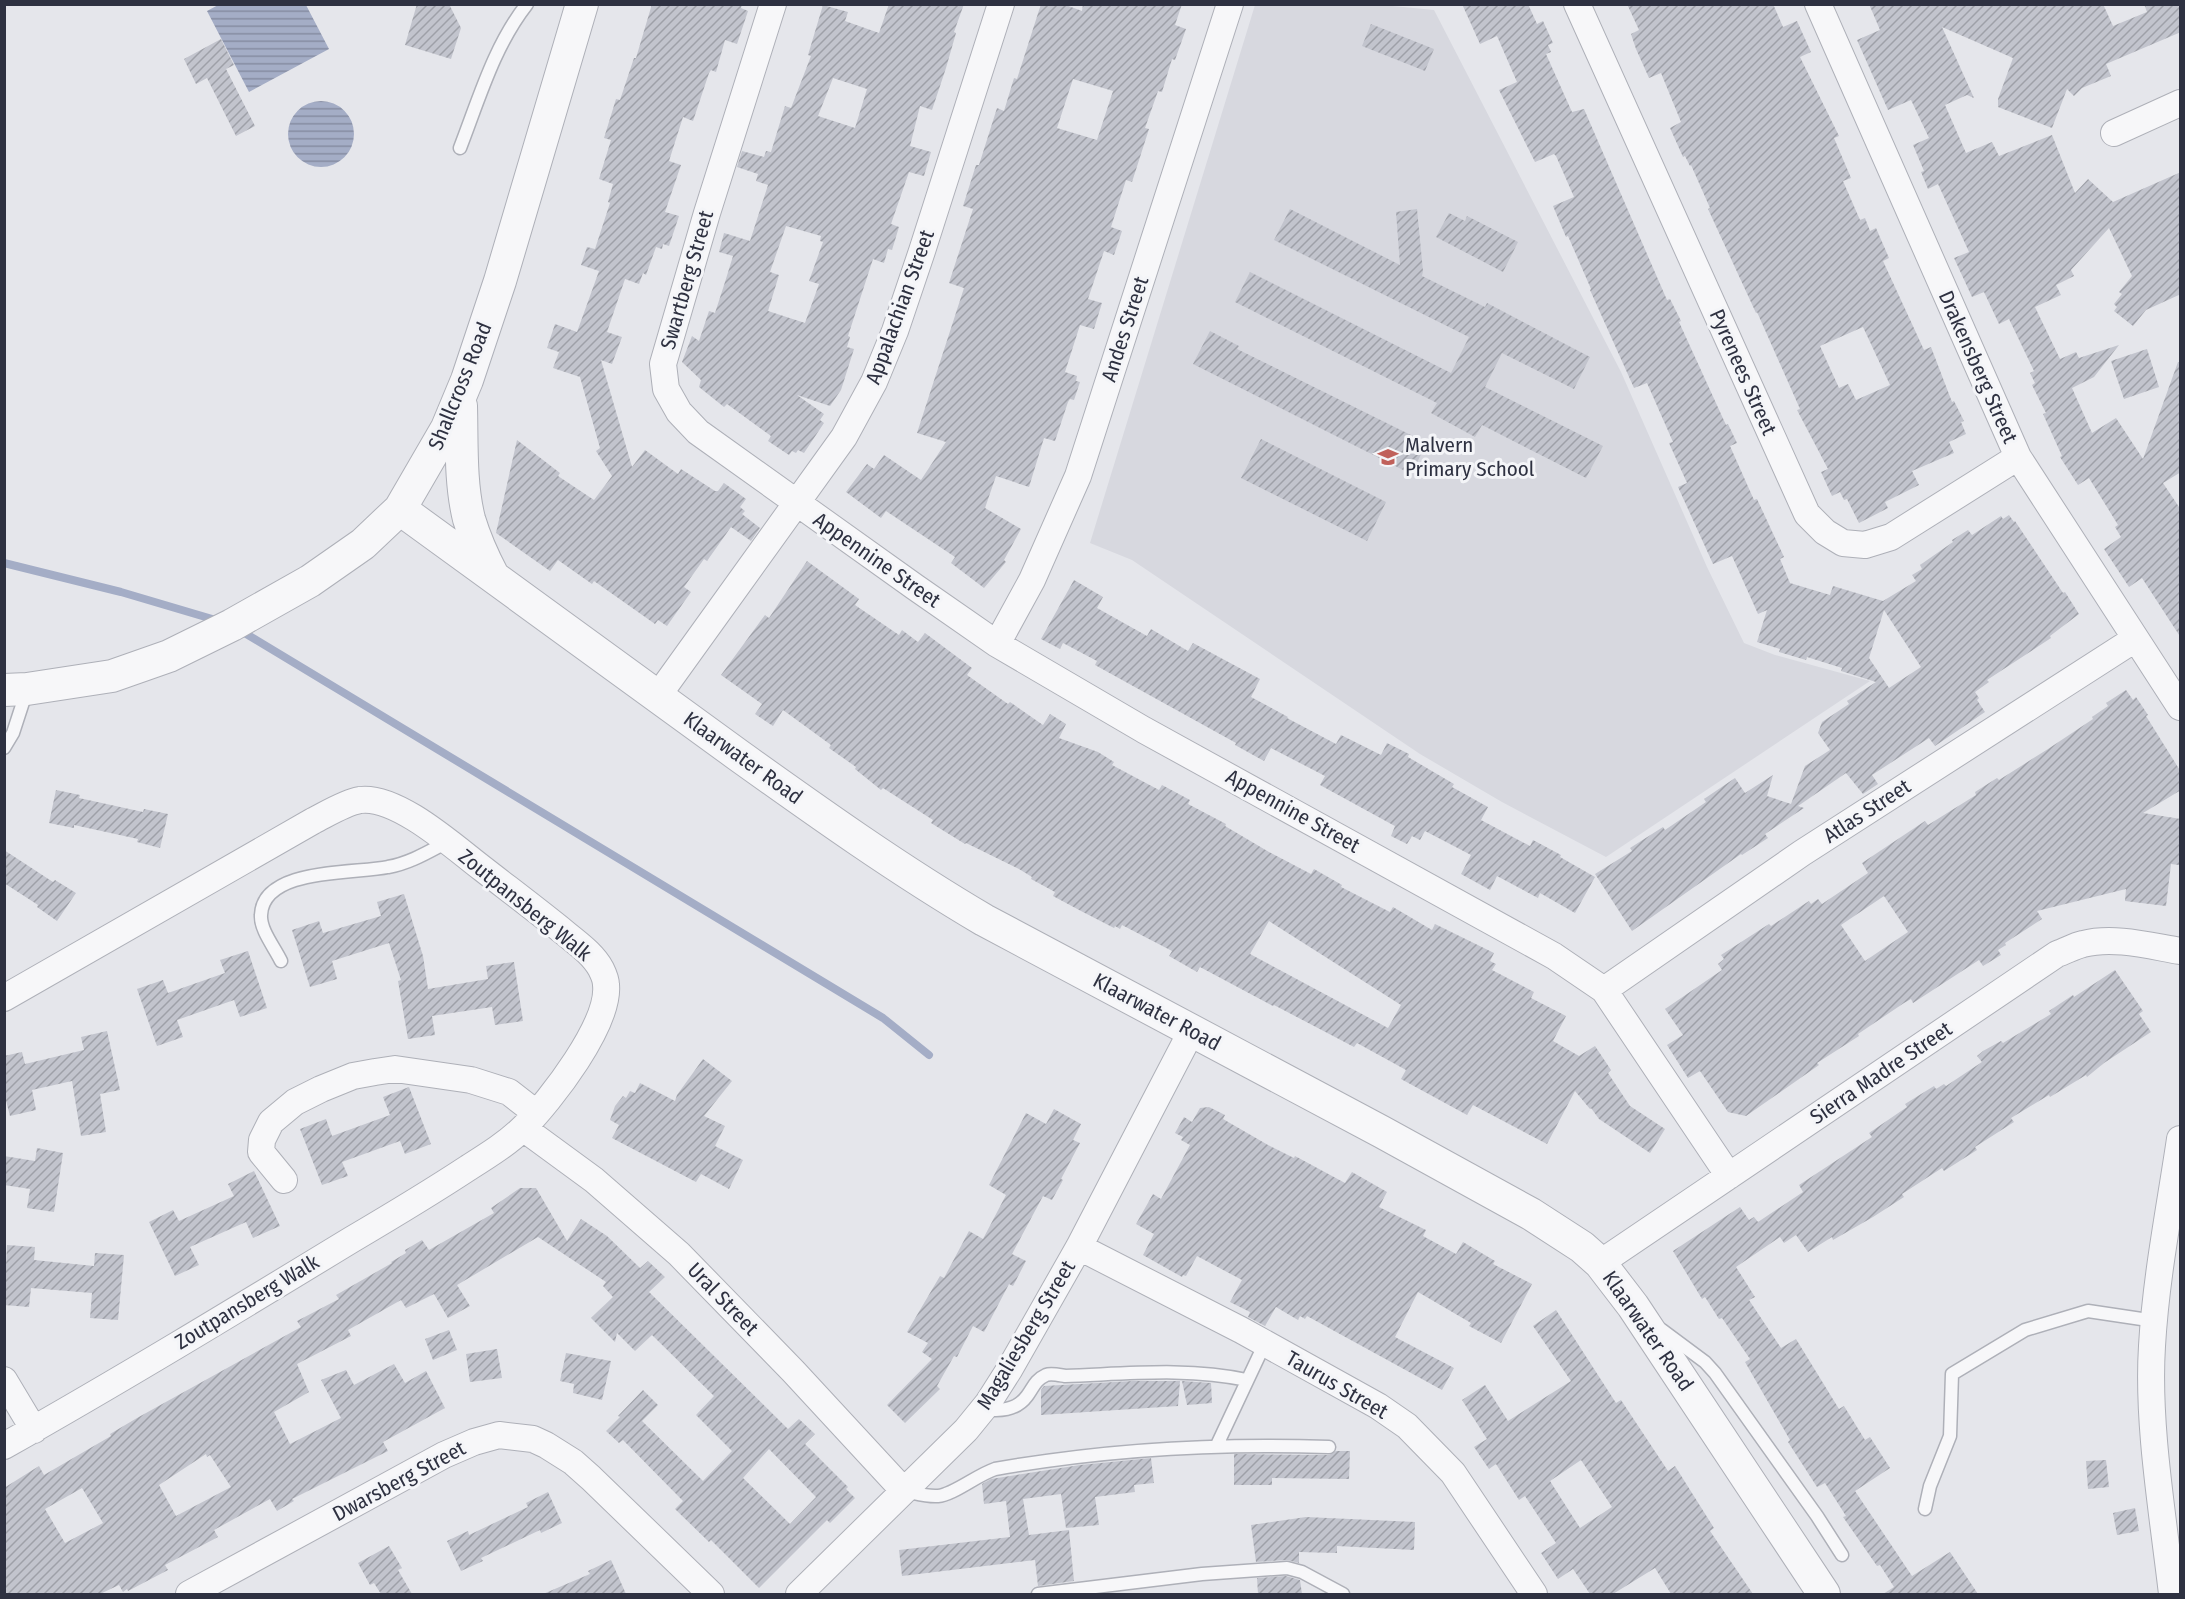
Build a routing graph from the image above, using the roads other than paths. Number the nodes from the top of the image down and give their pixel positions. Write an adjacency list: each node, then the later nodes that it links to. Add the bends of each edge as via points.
1 (527, 4): 10 (lane, via 498,50)
2 (582, 4): 11 (street, Shallcross Road, via 500,282)
3 (773, 4): 13 (street, Swartberg Street, via 663,364 666,388 685,419)
4 (1001, 4): 13 (street, Appalachian Street, via 896,331 844,437)
5 (1230, 4): 17 (street, Andes Street, via 1078,476)
6 (1577, 4): 12 (street, Pyrenees Street, via 1807,514 1843,543 1865,545 1891,537)
7 (1818, 4): 12 (street, Drakensberg Street)
8 (2181, 104): 9 (street)
9 (2114, 133)
10 (460, 148)
11 (460, 397): 14 (street, Shallcross Road, via 442,437); 15 (street, via 469,518)
12 (2018, 457): 16 (street, Drakensberg Street)
13 (798, 503): 17 (street, Appennine Street); 19 (street, Appalachian Street)
14 (400, 508): 15 (street, Klaarwater Road); 18 (street, Shallcross Road, via 363,544 310,581 169,656 112,676)
15 (493, 577): 19 (street, Klaarwater Road)
16 (2135, 639): 20 (street, Drakensberg Street); 25 (street, Atlas Street, via 1802,853)
17 (997, 644): 25 (street, Appennine Street, via 1144,730 1554,956)
18 (16, 690): 21 (lane, via 13,732)
19 (657, 697): 27 (street, Klaarwater Road, via 932,890)
20 (2181, 707)
21 (4, 748)
22 (447, 842): 24 (lane, via 410,861 296,879 268,895 261,913 262,924); 26 (street, Zoutpansberg Walk, via 397,807 360,800 342,806); 28 (street, Zoutpansberg Walk, via 588,952 602,969 607,987 595,1028 564,1079)
23 (2181, 951): 30 (street, Sierra Madre Street, via 2109,942 2084,944 2057,954)
24 (281, 961)
25 (1604, 990): 30 (street, Appennine Street)
26 (4, 998)
27 (1192, 1030): 32 (street, Magaliesberg Street); 33 (street, Klaarwater Road, via 1531,1214)
28 (529, 1120): 31 (street, Ural Street, via 509,1092 489,1085 394,1069 353,1076 295,1102 271,1122 261,1152); 40 (street, Zoutpansberg Walk, via 489,1154 444,1184); 44 (street, Ural Street, via 679,1254)
29 (2181, 1138): 35 (street)
30 (1729, 1176): 33 (street, Sierra Madre Street)
31 (284, 1180)
32 (1079, 1247): 36 (street, Taurus Street); 39 (street, Magaliesberg Street)
33 (1600, 1263): 34 (street, Klaarwater Road)
34 (1633, 1306): 46 (lane, via 1715,1373); 53 (street, Klaarwater Road)
35 (2154, 1321): 45 (lane, via 2088,1311 2025,1330 1952,1374 1950,1436); 54 (street, via 2152,1410)
36 (1265, 1343): 38 (lane); 52 (street, Taurus Street, via 1407,1426 1453,1473)
37 (4, 1380): 40 (street)
38 (1247, 1380): 39 (lane, via 1192,1373 1048,1374 1036,1382 1025,1399 1007,1410); 41 (lane)
39 (983, 1409): 44 (street, Magaliesberg Street)
40 (34, 1430): 42 (street, Zoutpansberg Walk)
41 (1217, 1445): 43 (lane); 44 (lane, via 1106,1453 1006,1467 980,1474 938,1496)
42 (4, 1446)
43 (1329, 1447)
44 (904, 1491): 49 (street, Magaliesberg Street)
45 (1925, 1509)
46 (1842, 1554)
47 (189, 1594): 48 (street, Dwarsberg Street, via 444,1455 499,1435 533,1439 573,1462)
48 (711, 1594)
49 (799, 1594)
50 (1038, 1594): 51 (lane, via 1287,1568)
51 (1343, 1594)
52 (1534, 1594)
53 (1824, 1594)
54 (2172, 1594)

